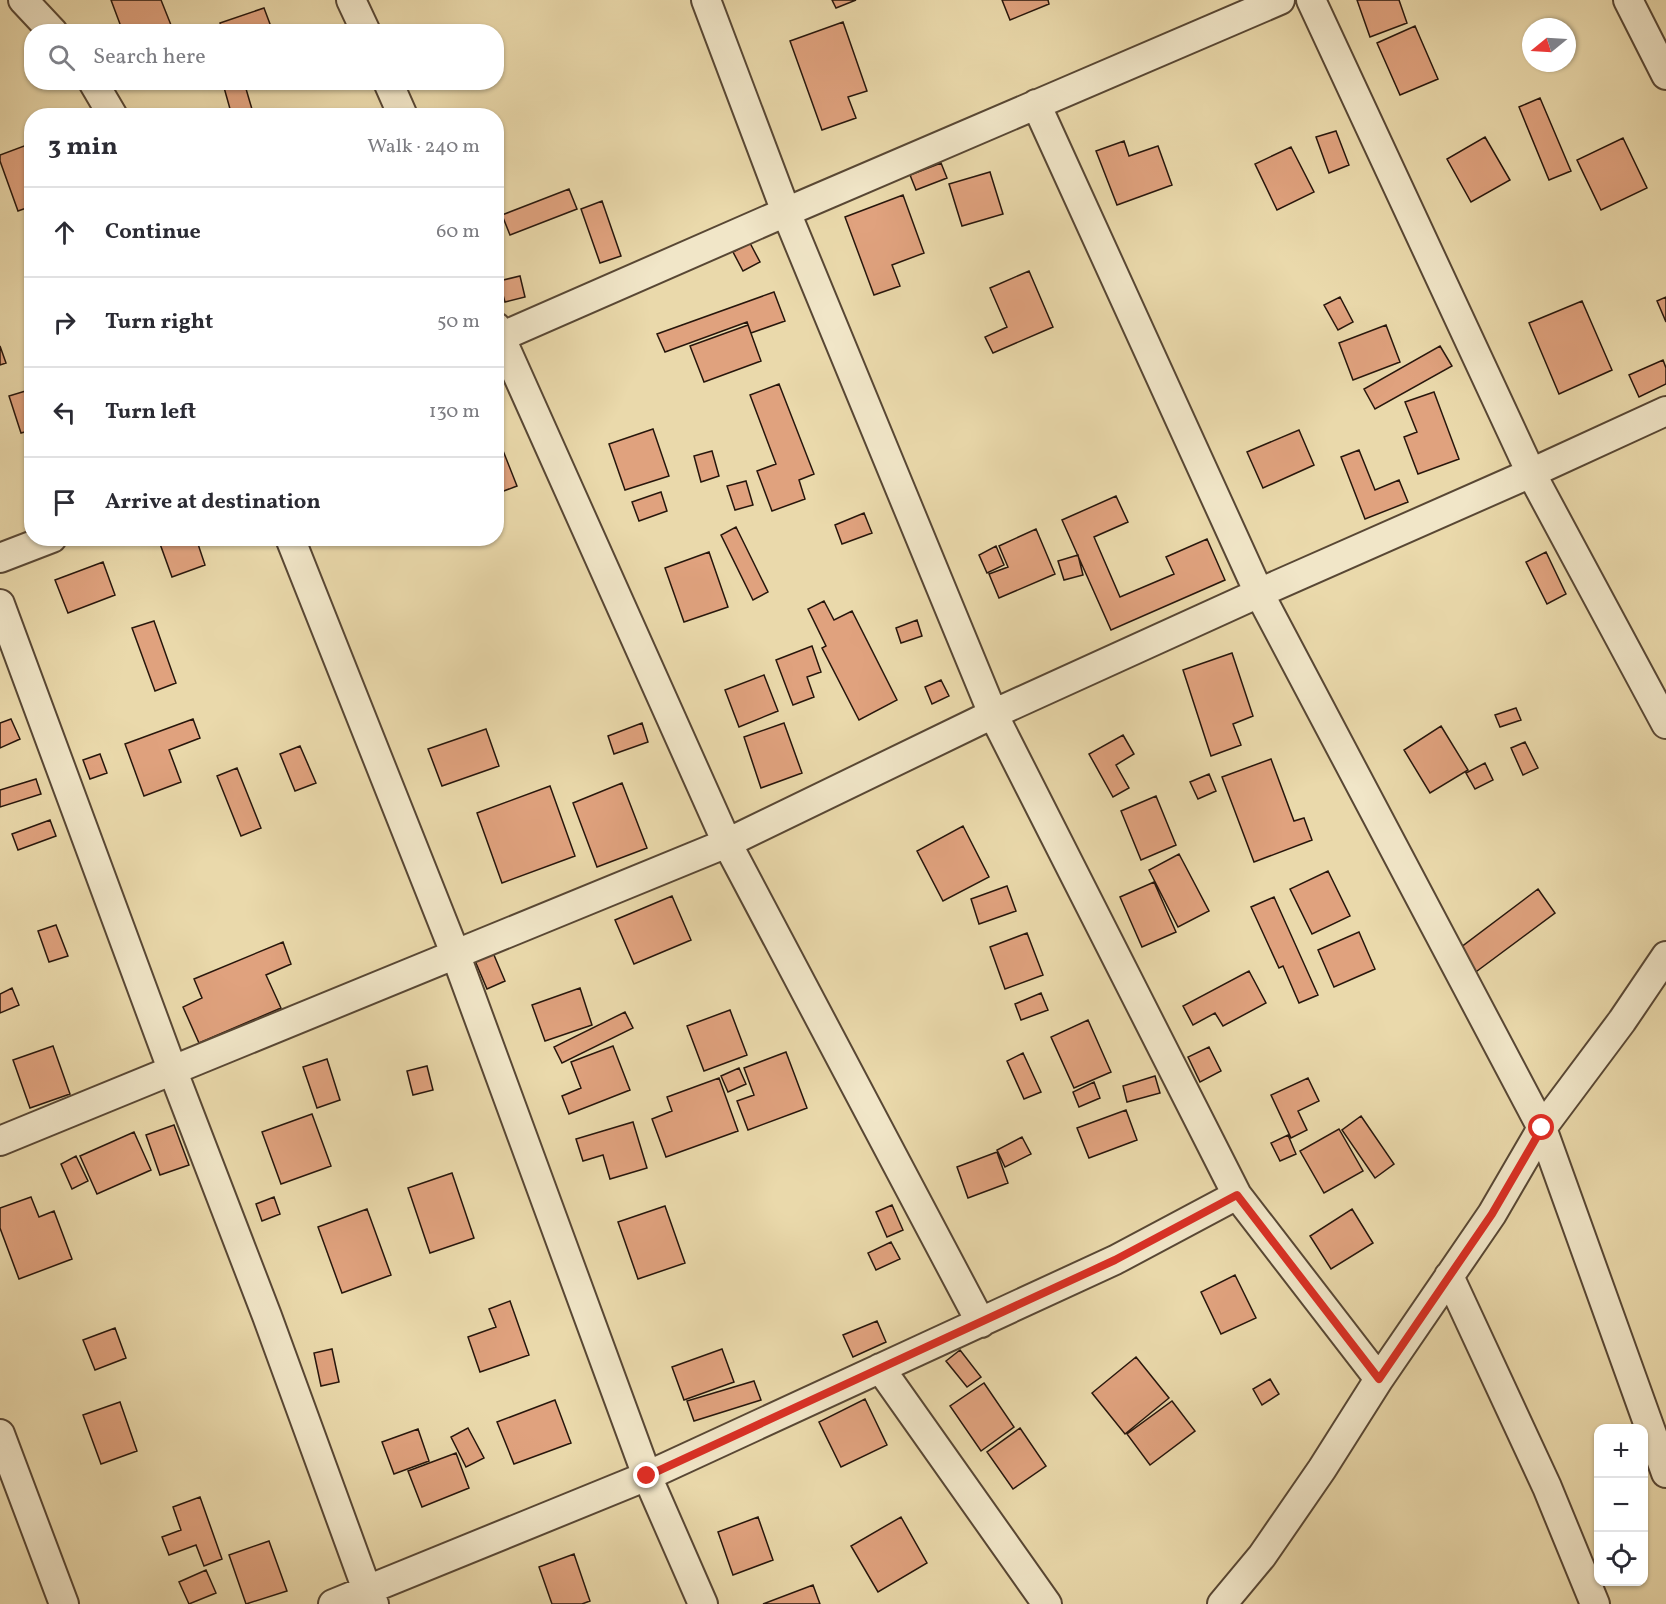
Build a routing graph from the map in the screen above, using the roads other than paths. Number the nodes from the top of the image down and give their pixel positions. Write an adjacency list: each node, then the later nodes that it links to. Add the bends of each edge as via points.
1 (23, 0): 7 (street)
2 (351, 0): 8 (street)
3 (706, 0): 15 (street)
4 (1280, 0): 12 (street)
5 (1311, 0): 19 (street)
6 (1628, 0): 9 (street)
7 (46, 24)
8 (362, 24)
9 (1666, 75)
10 (98, 90): 13 (street)
11 (392, 90): 14 (street)
12 (1036, 104): 15 (street); 23 (street)
13 (108, 108)
14 (399, 108)
15 (786, 212): 16 (street); 25 (street)
16 (504, 332)
17 (504, 348): 27 (street)
18 (1666, 411): 19 (street)
19 (1531, 473): 23 (street); 26 (street)
20 (31, 546): 22 (street)
21 (293, 546): 28 (street)
22 (0, 558)
23 (1258, 593): 25 (street); 31 (street)
24 (0, 604): 30 (street)
25 (993, 714): 27 (street); 33 (street)
26 (1666, 724)
27 (727, 843): 28 (street); 35 (street)
28 (455, 953): 30 (street); 40 (street)
29 (1666, 956): 31 (street)
30 (172, 1070): 32 (street); 41 (street)
31 (1542, 1128): 34 (street, via 1492,1214); 39 (street)
32 (0, 1141)
33 (1237, 1195): 35 (street, via 1115,1260); 37 (street)
34 (1449, 1276): 37 (street); 47 (street, via 1547,1487)
35 (981, 1323): 36 (street)
36 (880, 1368): 40 (street); 45 (street)
37 (1379, 1379): 46 (street, via 1262,1556)
38 (0, 1434): 42 (street)
39 (1666, 1473)
40 (647, 1476): 41 (street); 44 (street)
41 (370, 1597): 43 (street)
42 (64, 1604)
43 (333, 1604)
44 (704, 1604)
45 (1047, 1604)
46 (1222, 1604)
47 (1595, 1604)

